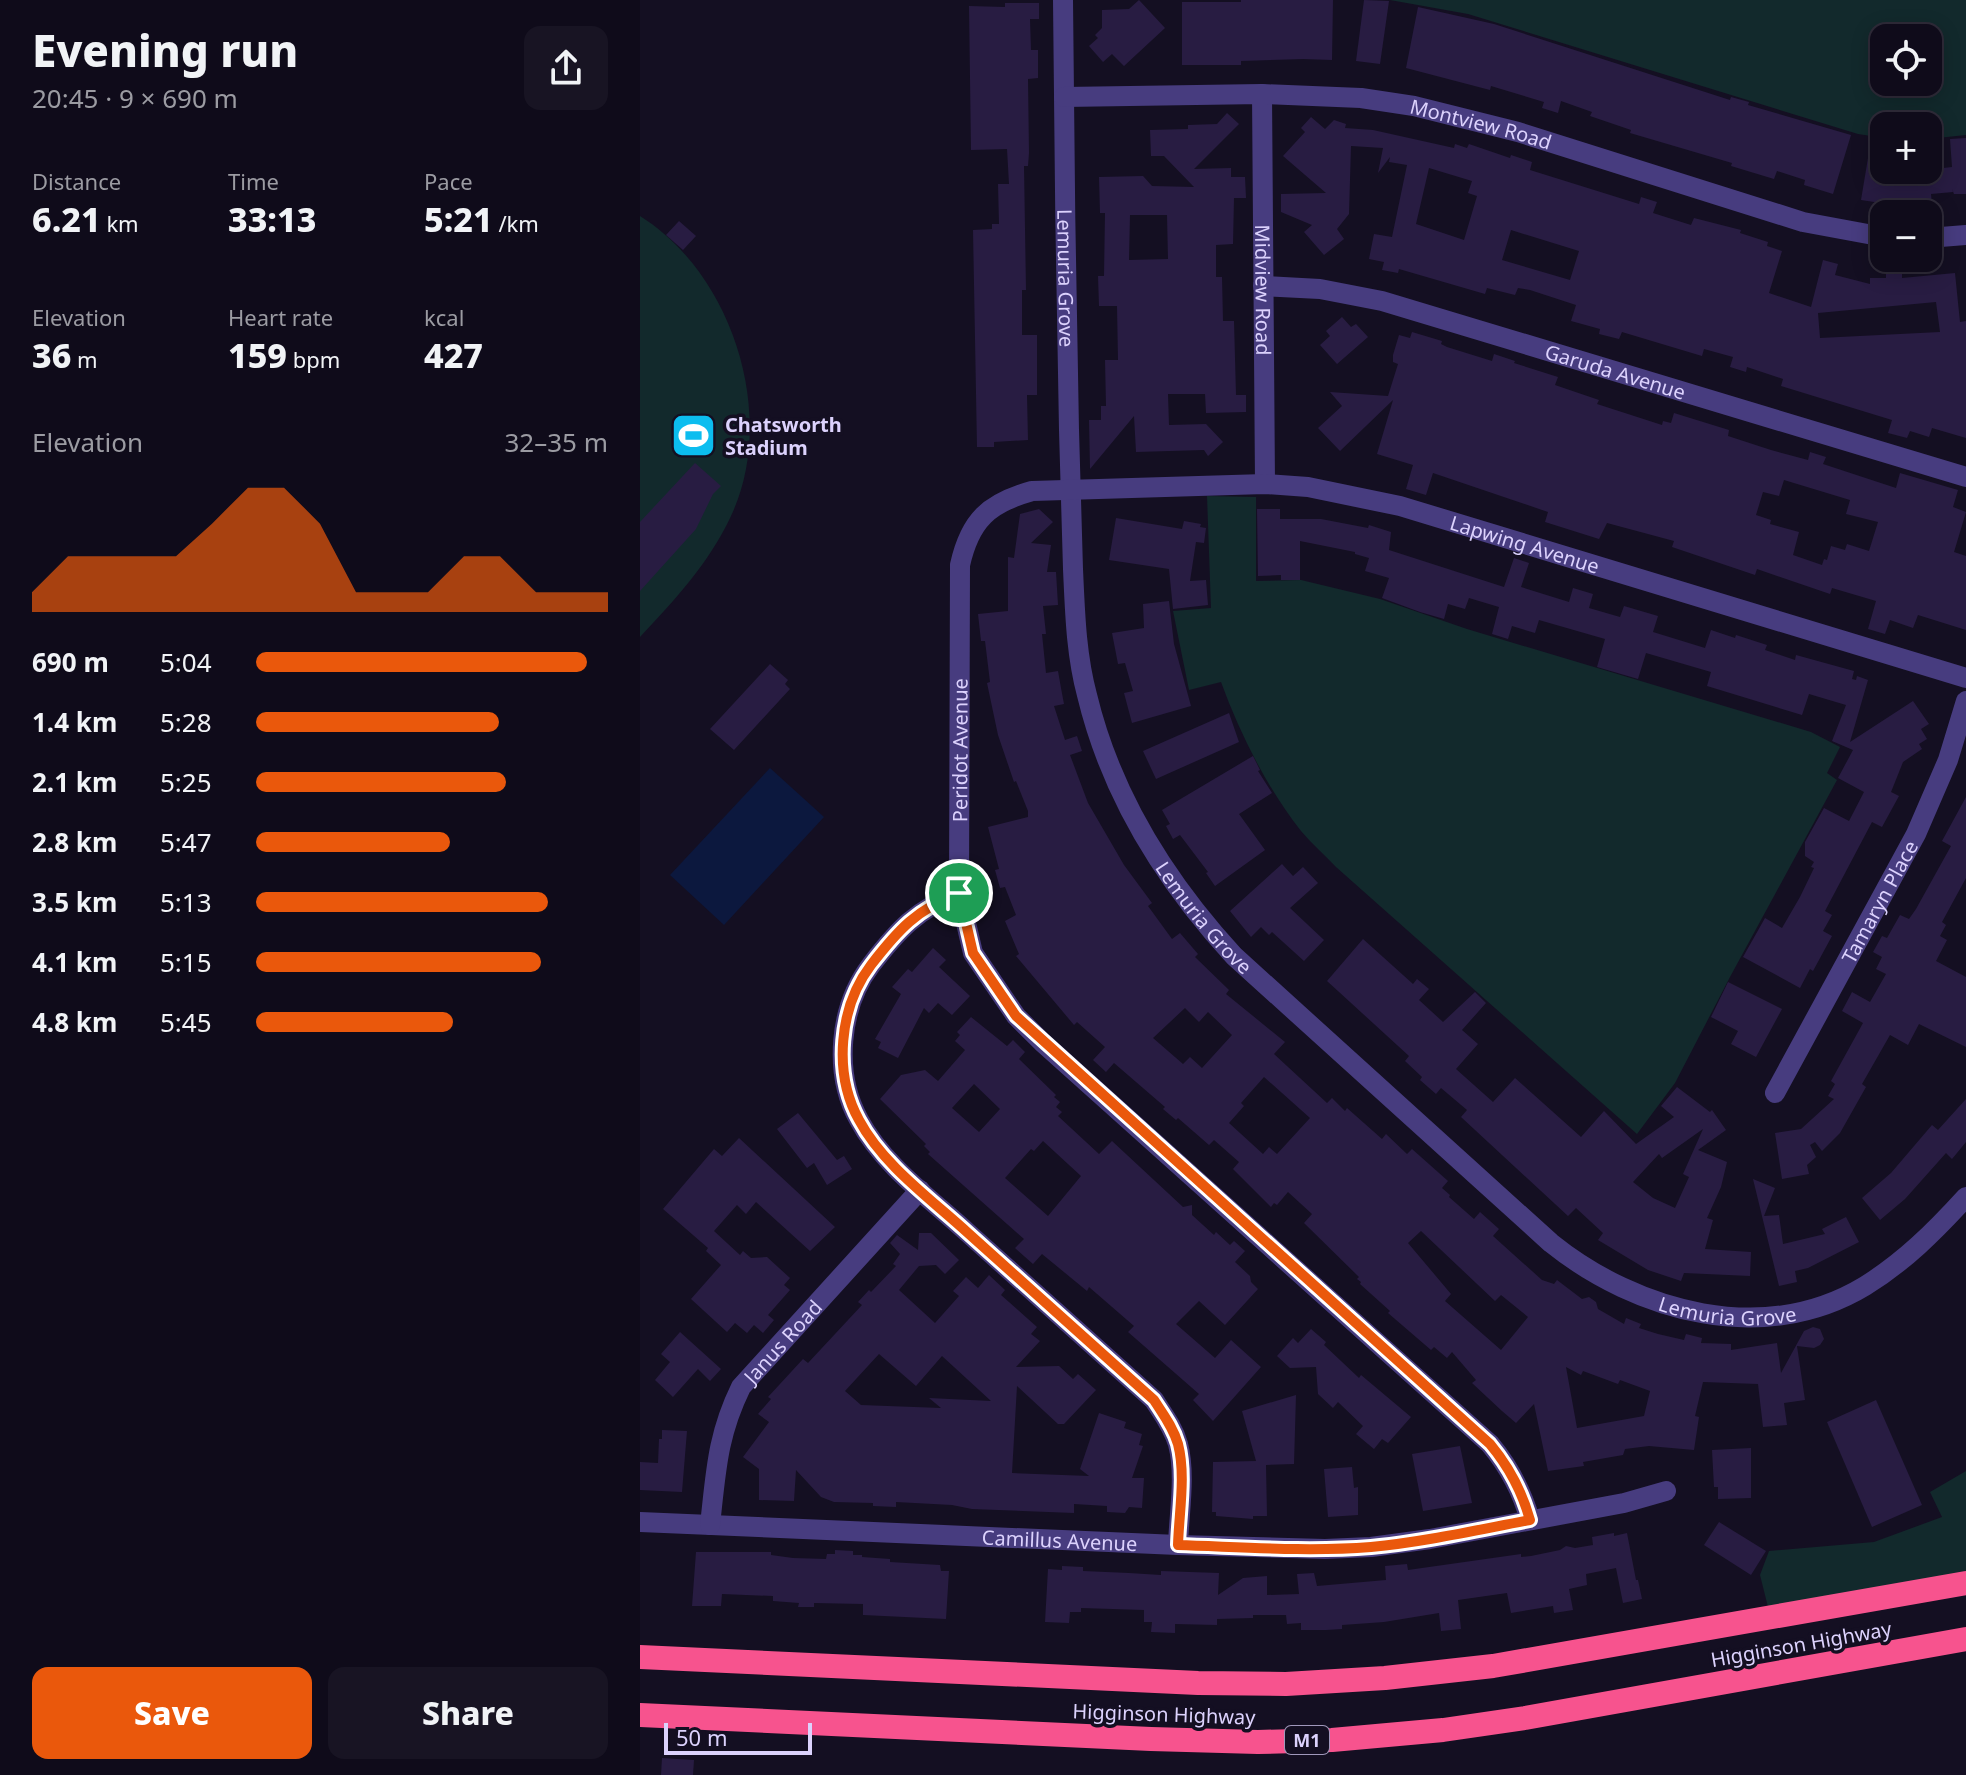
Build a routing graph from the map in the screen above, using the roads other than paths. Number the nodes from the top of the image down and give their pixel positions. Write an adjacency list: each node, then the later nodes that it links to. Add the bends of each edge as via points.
1 (1063, 0): 3 (street, Lemuria Grove)
2 (1262, 94): 3 (street, Montview Road); 4 (street, Montview Road, via 1361,98 1454,114 1803,222); 7 (street, Midview Road)
3 (1064, 97): 10 (street, Lemuria Grove)
4 (1870, 234)
5 (1966, 235): 6 (street)
6 (1942, 237)
7 (1263, 286): 8 (street, Garuda Avenue, via 1320,289 1382,301); 9 (street, Midview Road)
8 (1966, 477)
9 (1265, 484): 10 (street, Lapwing Avenue); 11 (street, Lapwing Avenue, via 1400,506)
10 (1070, 489): 13 (street, Peridot Avenue, via 1004,499 974,527 964,547); 16 (street, Lemuria Grove, via 1076,641 1087,697 1116,781 1170,878 1234,956 1577,1264 1640,1297 1681,1309 1720,1316 1792,1312 1863,1287 1930,1237)
11 (1966, 678)
12 (1966, 701): 14 (street, Tamaryn Place, via 1916,834)
13 (959, 893): 15 (street, via 910,919 860,980 847,1018 843,1055 857,1118 874,1145); 18 (street, Peridot Avenue, via 973,953 1016,1016 1490,1444 1509,1467)
14 (1775, 1093)
15 (920, 1190): 20 (street, Janus Road, via 741,1387 719,1444); 21 (street, via 1154,1400 1178,1445)
16 (1966, 1197)
17 (1666, 1491): 18 (street, Camillus Avenue)
18 (1530, 1520): 21 (street, Camillus Avenue, via 1371,1547)
19 (640, 1522): 20 (street, Camillus Avenue)
20 (710, 1525): 21 (street, Camillus Avenue)
21 (1178, 1545)
22 (1966, 1583): 24 (highway, Higginson Highway, via 1493,1666 1286,1684)
23 (1966, 1639): 25 (highway, Higginson Highway / M1, via 1525,1718 1332,1740 1151,1739)
24 (640, 1657)
25 (640, 1715)

